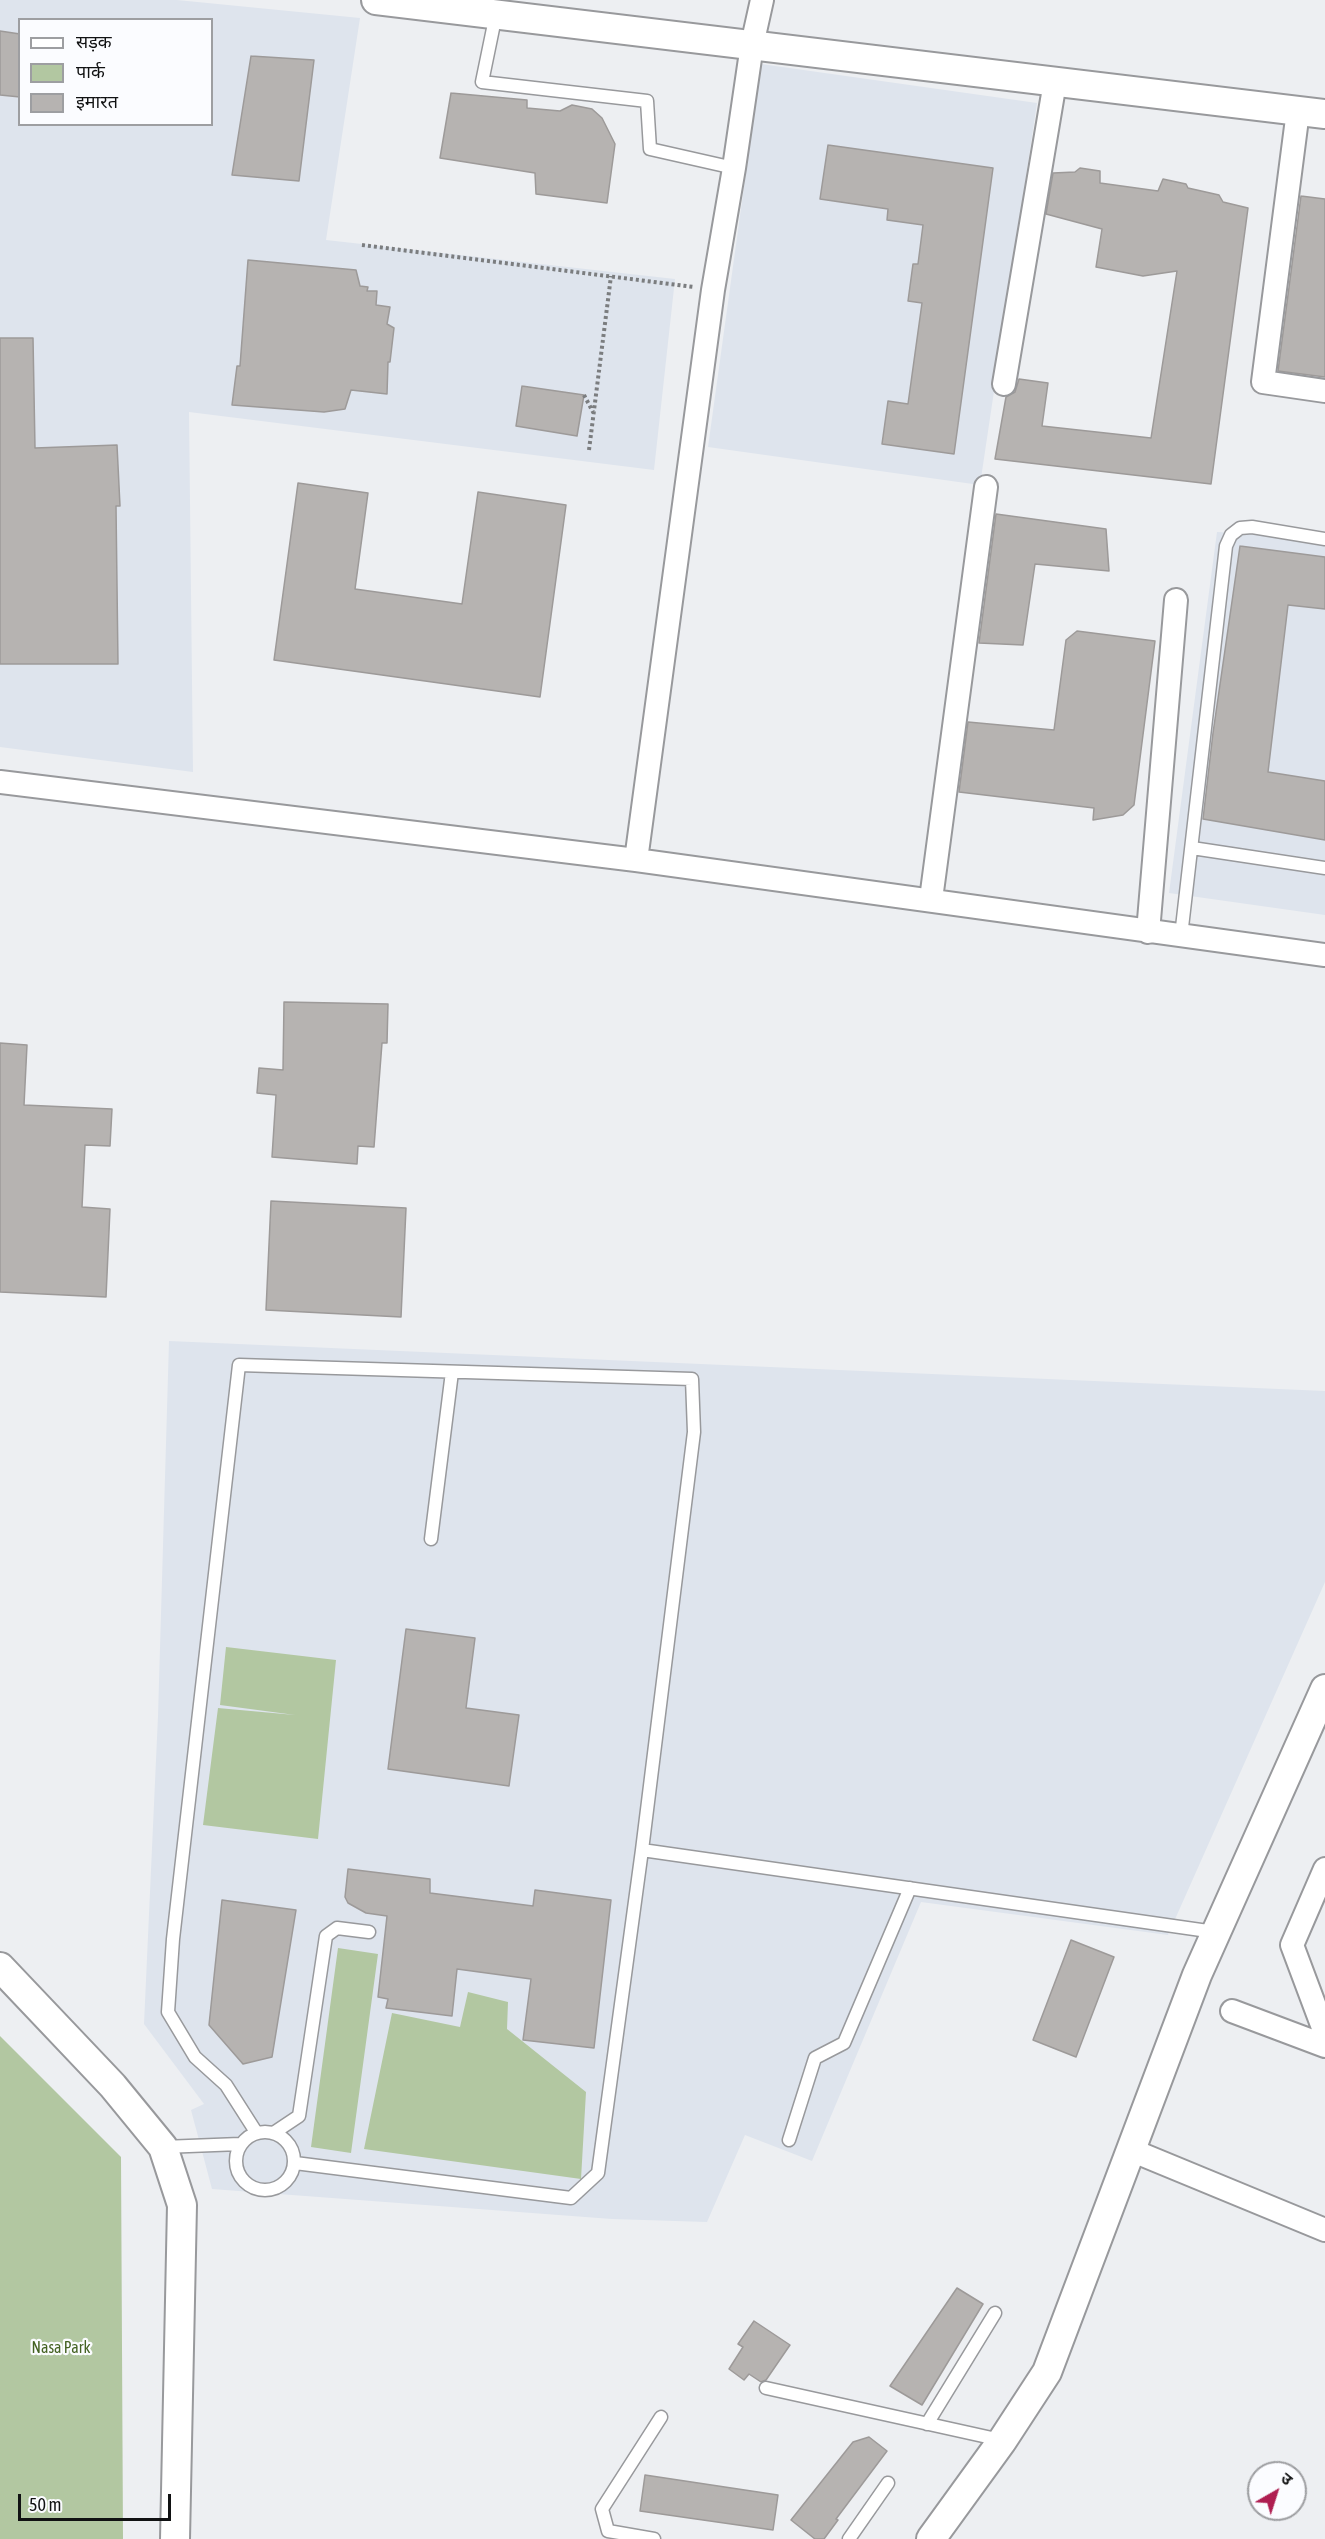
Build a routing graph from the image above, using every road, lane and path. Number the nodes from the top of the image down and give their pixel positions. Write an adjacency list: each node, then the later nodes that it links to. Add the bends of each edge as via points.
1 (376, 0): 3 (street)
2 (762, 0): 4 (street)
3 (496, 15): 4 (street); 7 (lane, via 482,82 647,101 650,149)
4 (752, 45): 5 (street); 7 (street)
5 (1055, 82): 6 (street); 11 (street)
6 (1311, 112): 12 (street, via 1263,382)
7 (735, 168): 10 (street)
8 (362, 245): 9 (path)
9 (611, 276): 10 (path); 14 (path)
10 (713, 290): 21 (street)
11 (1004, 384)
12 (1325, 391)
13 (584, 395): 14 (path)
14 (593, 412): 15 (path)
15 (589, 450)
16 (986, 487): 23 (street)
17 (1325, 539): 20 (lane, via 1240,528 1226,546)
18 (1176, 600): 24 (street)
19 (0, 783): 21 (street)
20 (1192, 849): 22 (lane); 25 (lane)
21 (636, 860): 23 (street)
22 (1325, 868)
23 (931, 899): 24 (street)
24 (1148, 932): 25 (street)
25 (1181, 936): 26 (street)
26 (1325, 955)
27 (452, 1372): 28 (lane); 30 (lane, via 692,1379 694,1432); 39 (lane, via 239,1365 174,1928 168,2012 195,2057 226,2085)
28 (431, 1539)
29 (1325, 1689): 34 (street)
30 (642, 1850): 32 (lane); 45 (lane, via 598,2173 571,2198)
31 (1323, 1877): 37 (street, via 1292,1945)
32 (910, 1888): 34 (lane); 41 (lane, via 844,2043 815,2058)
33 (369, 1932): 40 (lane, via 337,1928 326,1936 299,2116)
34 (1217, 1932): 44 (street)
35 (0, 1967): 43 (street, via 113,2086)
36 (1232, 2011): 38 (street)
37 (1325, 2033)
38 (1325, 2046)
39 (256, 2132): 40 (lane); 42 (lane)
40 (275, 2132): 45 (lane, via 290,2144)
41 (789, 2140)
42 (240, 2144): 43 (lane); 45 (lane, via 236,2162 243,2180 251,2186 270,2190 279,2187 293,2173)
43 (163, 2147): 53 (street, via 182,2205)
44 (1131, 2150): 46 (street); 51 (street, via 1047,2372)
45 (295, 2163)
46 (1325, 2230)
47 (995, 2313): 50 (lane)
48 (766, 2388): 50 (lane)
49 (661, 2417): 54 (lane, via 602,2510 608,2531)
50 (927, 2424): 51 (lane)
51 (1002, 2440): 56 (street)
52 (888, 2482): 55 (lane)
53 (175, 2539)
54 (654, 2539)
55 (849, 2539)
56 (931, 2539)

